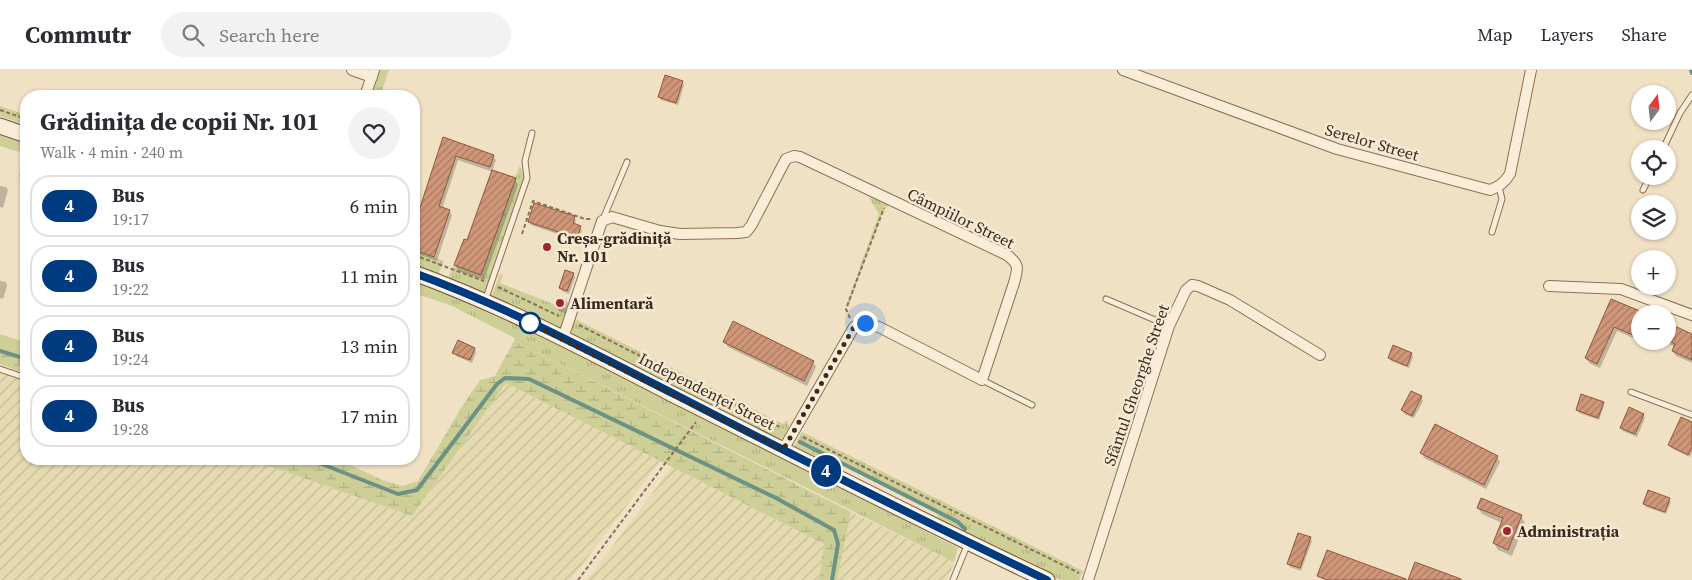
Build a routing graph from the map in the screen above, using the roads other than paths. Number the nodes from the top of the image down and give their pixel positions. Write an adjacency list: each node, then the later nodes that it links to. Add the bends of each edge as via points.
1 (352, 70): 4 (street)
2 (1123, 70): 13 (street, Serelor Street, via 1337,149 1482,189)
3 (1531, 70): 13 (street, via 1510,174)
4 (373, 73): 5 (street)
5 (368, 90)
6 (1692, 94): 10 (lane)
7 (0, 126): 8 (main road)
8 (20, 133)
9 (532, 133): 20 (lane, via 525,161 527,178)
10 (1667, 140)
11 (627, 162): 15 (lane)
12 (1646, 185): 14 (lane)
13 (1499, 187): 16 (lane, via 1502,199)
14 (1643, 190)
15 (602, 221): 23 (street); 27 (street, Câmpiilor Street, via 612,217 680,234 746,232 786,159 800,157 1015,262 1018,269)
16 (1492, 232)
17 (420, 275): 20 (main road, Independenței Street)
18 (1549, 286): 21 (street, via 1621,290)
19 (1106, 299): 22 (lane)
20 (484, 301): 23 (main road, Independenței Street)
21 (1692, 316)
22 (1169, 326): 24 (street, Sfântul Gheorghe Street, via 1186,290 1192,285 1198,286 1230,300); 33 (street, Sfântul Gheorghe Street)
23 (563, 338): 31 (main road, Independenței Street)
24 (1320, 355)
25 (0, 369): 26 (lane)
26 (20, 376)
27 (982, 380): 29 (lane); 31 (street, via 872,324 859,324 854,327)
28 (1631, 392): 30 (lane)
29 (1032, 405)
30 (1692, 415)
31 (783, 450): 32 (main road, Independenței Street)
32 (968, 543): 34 (lane); 35 (main road, Independenței Street)
33 (1088, 579)
34 (953, 580)
35 (1047, 580)

